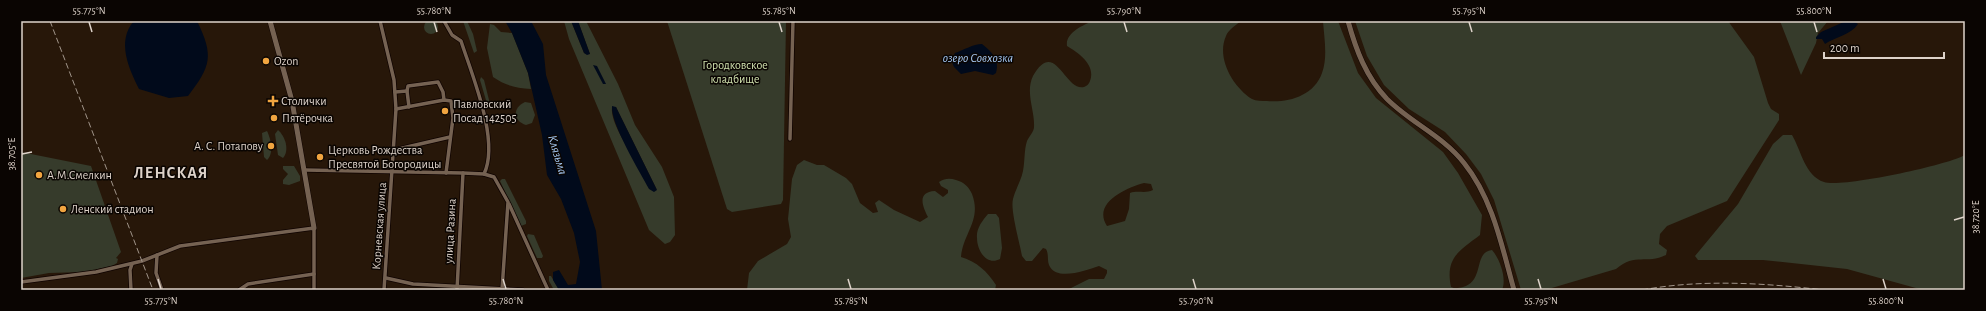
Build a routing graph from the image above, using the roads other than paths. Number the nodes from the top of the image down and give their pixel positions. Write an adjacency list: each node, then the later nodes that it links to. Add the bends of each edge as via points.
1 (270, 21): 14 (street, via 292,101)
2 (380, 21): 7 (street, Корневская улица)
3 (444, 21): 18 (street, via 461,42 486,120 489,155)
4 (792, 21): 12 (street)
5 (1348, 21): 35 (street, via 1358,55 1375,85 1388,99 1450,146 1476,180 1486,198 1495,224)
6 (407, 91): 7 (street); 8 (street, via 408,86 438,82); 9 (street)
7 (395, 92): 10 (street, Корневская улица)
8 (444, 100): 9 (street); 11 (street, via 451,101 453,107)
9 (409, 107): 10 (street)
10 (396, 109): 13 (street, Корневская улица)
11 (450, 137): 13 (street); 16 (street)
12 (790, 139)
13 (394, 150): 15 (street, Корневская улица)
14 (305, 170): 15 (street); 20 (street)
15 (393, 172): 16 (street); 24 (street, Корневская улица)
16 (446, 172): 17 (street)
17 (463, 173): 18 (street); 26 (street, улица Разина)
18 (484, 174): 19 (street, via 494,177)
19 (508, 202): 27 (street); 34 (street)
20 (314, 228): 21 (street, via 180,246); 23 (street)
21 (157, 255): 22 (street); 29 (street, via 156,273)
22 (132, 264): 25 (street, via 96,272); 28 (street)
23 (314, 274): 30 (street, via 248,284); 31 (street)
24 (386, 278): 26 (street, via 413,284); 32 (street, Корневская улица)
25 (21, 282)
26 (457, 288): 27 (street)
27 (502, 289): 33 (street)
28 (131, 290)
29 (162, 290)
30 (239, 290)
31 (314, 290)
32 (384, 290)
33 (523, 290)
34 (548, 290)
35 (1514, 290)

